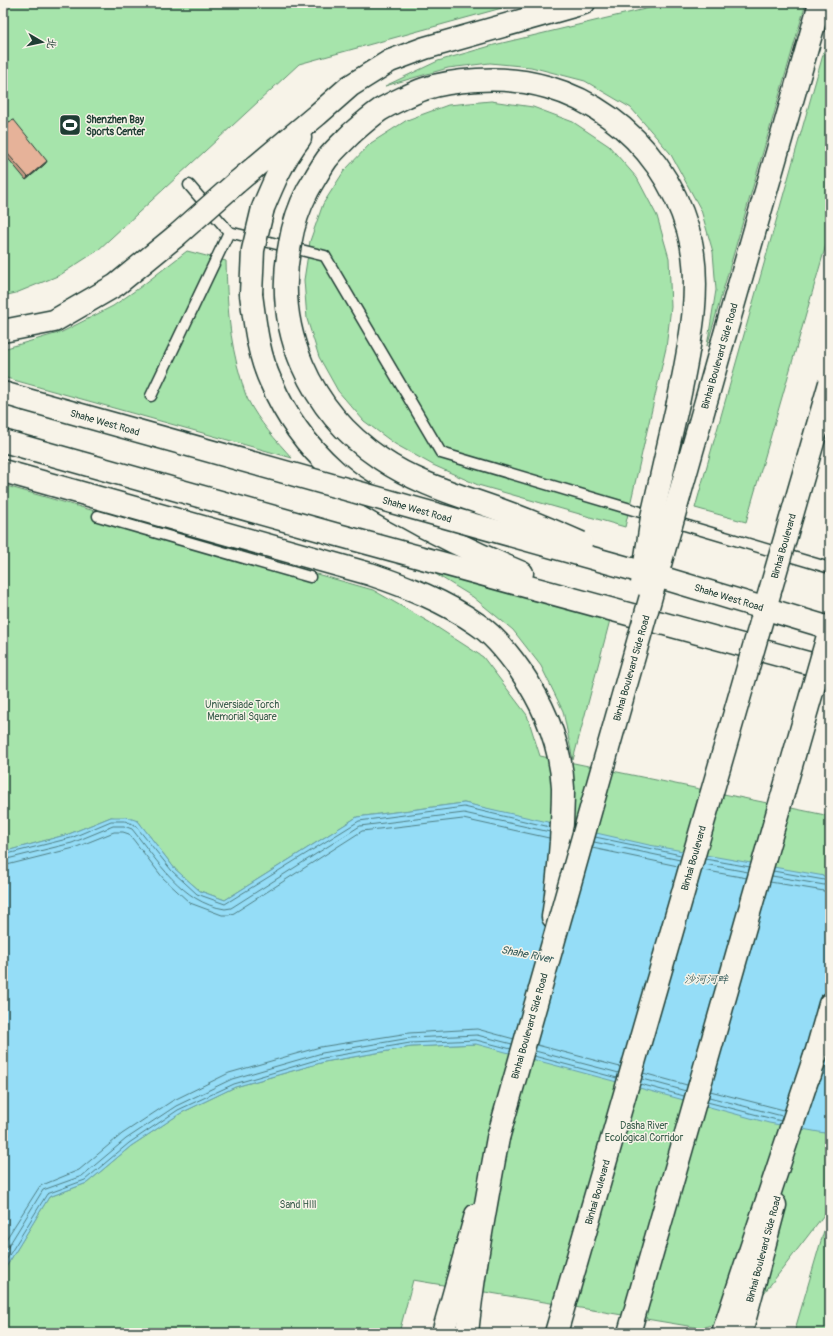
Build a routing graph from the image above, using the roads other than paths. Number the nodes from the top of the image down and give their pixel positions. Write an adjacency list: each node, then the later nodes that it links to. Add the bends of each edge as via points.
1 (584, 3): 3 (main road, via 425,48 390,62 350,86)
2 (820, 3): 19 (main road, Binhai Boulevard Side Road, bridge)
3 (317, 115): 6 (main road, bridge, via 116,285 54,321); 16 (main road, bridge, via 293,147 275,179 263,208 253,250 251,294 256,338 270,382 292,422 335,471 375,500 465,549)
4 (189, 185): 5 (lane)
5 (230, 232): 9 (lane); 13 (lane, via 325,256 441,453)
6 (3, 331)
7 (830, 382): 27 (main road, Binhai Boulevard, bridge)
8 (3, 393): 15 (main road, Shahe West Road, bridge)
9 (151, 396)
10 (3, 441): 16 (main road)
11 (3, 471): 20 (main road, bridge, via 398,583 454,609 478,624 498,642 529,683 542,707 559,758 563,787 556,901)
12 (98, 516): 14 (lane)
13 (830, 568)
14 (310, 577)
15 (660, 577): 17 (main road, Shahe West Road, bridge); 19 (main road, bridge, via 532,522 412,477 381,460 355,440 327,410 309,382 295,348 285,292 286,261 293,227 307,191 327,159 352,132 382,109 424,89 458,81 497,78 530,82 567,93 602,111 634,137 658,165 675,195 688,231 695,267 694,310 688,354 652,517 634,645)
16 (627, 614): 18 (main road)
17 (830, 628): 28 (main road, bridge)
18 (830, 669)
19 (626, 684): 20 (main road, Binhai Boulevard Side Road, bridge)
20 (542, 980): 24 (main road, Binhai Boulevard Side Road, bridge)
21 (830, 1004): 23 (main road, Binhai Boulevard Side Road)
22 (830, 1017): 23 (main road)
23 (815, 1056): 29 (main road); 30 (main road, Binhai Boulevard Side Road)
24 (498, 1138): 25 (main road, Binhai Boulevard Side Road); 26 (main road, via 481,1226)
25 (443, 1333)
26 (467, 1333)
27 (556, 1333)
28 (629, 1333)
29 (723, 1333)
30 (741, 1333)

